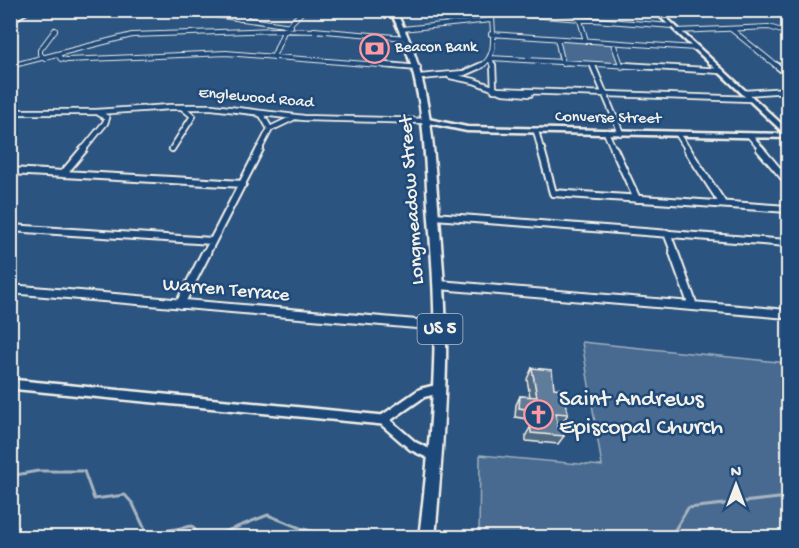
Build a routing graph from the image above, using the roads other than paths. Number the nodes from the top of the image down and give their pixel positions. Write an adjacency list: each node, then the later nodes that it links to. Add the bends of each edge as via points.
1 (20, 10): 10 (highway)
2 (29, 10): 13 (highway)
3 (181, 10): 8 (street)
4 (253, 10): 11 (street)
5 (304, 10): 15 (street)
6 (392, 10): 17 (main road, Longmeadow Street / US 5)
7 (655, 10): 18 (main road)
8 (199, 12): 11 (street)
9 (492, 12): 12 (street); 14 (street)
10 (10, 15)
11 (240, 19): 15 (street)
12 (491, 20): 17 (street); 21 (street)
13 (10, 21)
14 (581, 21): 18 (street); 24 (street)
15 (286, 28): 22 (street); 27 (street, via 132,35); 28 (street)
16 (731, 28): 18 (street); 20 (street, via 772,27); 37 (street)
17 (402, 29): 22 (main road, Longmeadow Street / US 5)
18 (674, 29): 26 (main road)
19 (55, 30): 29 (street, via 40,50)
20 (789, 33)
21 (491, 34): 23 (street); 30 (street)
22 (406, 38): 35 (main road, Longmeadow Street / US 5)
23 (557, 39): 24 (street); 31 (street)
24 (586, 41): 25 (street)
25 (613, 43): 26 (street); 34 (street)
26 (695, 48): 36 (main road)
27 (58, 55): 28 (street, via 64,60 220,53); 29 (street)
28 (273, 57): 35 (street)
29 (45, 58): 32 (street)
30 (490, 58): 31 (street); 38 (street, via 477,68); 40 (street)
31 (563, 64): 33 (street)
32 (10, 66)
33 (593, 66): 34 (street); 43 (street)
34 (622, 67): 36 (street)
35 (418, 68): 39 (main road, Longmeadow Street / US 5)
36 (721, 71): 42 (main road)
37 (789, 75)
38 (450, 76): 39 (street); 40 (street)
39 (420, 77): 53 (main road, Longmeadow Street / US 5)
40 (494, 90): 43 (street, via 598,97)
41 (789, 90): 42 (street)
42 (744, 93): 44 (main road)
43 (604, 94): 44 (street); 58 (street)
44 (751, 99): 60 (main road)
45 (178, 107): 46 (street, Englewood Road); 47 (street, Englewood Road); 51 (street)
46 (212, 107): 50 (street, Englewood Road); 51 (street)
47 (138, 110): 49 (street, Englewood Road); 54 (street)
48 (10, 112): 49 (street, Englewood Road)
49 (96, 112): 54 (street, via 107,118)
50 (257, 113): 52 (street, Englewood Road); 55 (street)
51 (193, 116): 62 (street)
52 (295, 117): 53 (street, Englewood Road); 55 (street)
53 (428, 121): 56 (main road, Converse Street, via 463,129); 70 (main road, Longmeadow Street / US 5)
54 (105, 123): 64 (street)
55 (270, 129): 66 (street)
56 (536, 131): 57 (main road, Converse Street); 67 (street, via 553,193)
57 (606, 132): 58 (main road, Converse Street); 67 (street)
58 (621, 133): 59 (main road, Converse Street)
59 (678, 134): 61 (main road, Converse Street); 68 (street)
60 (789, 134): 61 (main road, Converse Street)
61 (750, 136): 65 (street)
62 (172, 149)
63 (10, 171): 64 (street)
64 (63, 174): 66 (street)
65 (789, 182)
66 (243, 184): 73 (street)
67 (637, 199): 68 (street)
68 (723, 204): 69 (street)
69 (789, 209)
70 (434, 216): 72 (street); 75 (main road, Longmeadow Street / US 5)
71 (10, 228): 73 (street)
72 (667, 233): 74 (street); 78 (street)
73 (212, 241): 77 (street)
74 (789, 243)
75 (439, 285): 78 (street); 80 (main road, Longmeadow Street / US 5)
76 (10, 289): 77 (street, Warren Terrace)
77 (180, 304): 80 (street, Warren Terrace)
78 (693, 306): 79 (street)
79 (789, 314)
80 (440, 326): 82 (main road, Longmeadow Street / US 5)
81 (10, 384): 83 (street)
82 (438, 389): 83 (street, via 417,396); 84 (main road, Longmeadow Street / US 5)
83 (383, 420): 84 (street, via 410,444)
84 (434, 456): 85 (main road, Longmeadow Street / US 5)
85 (427, 537)

